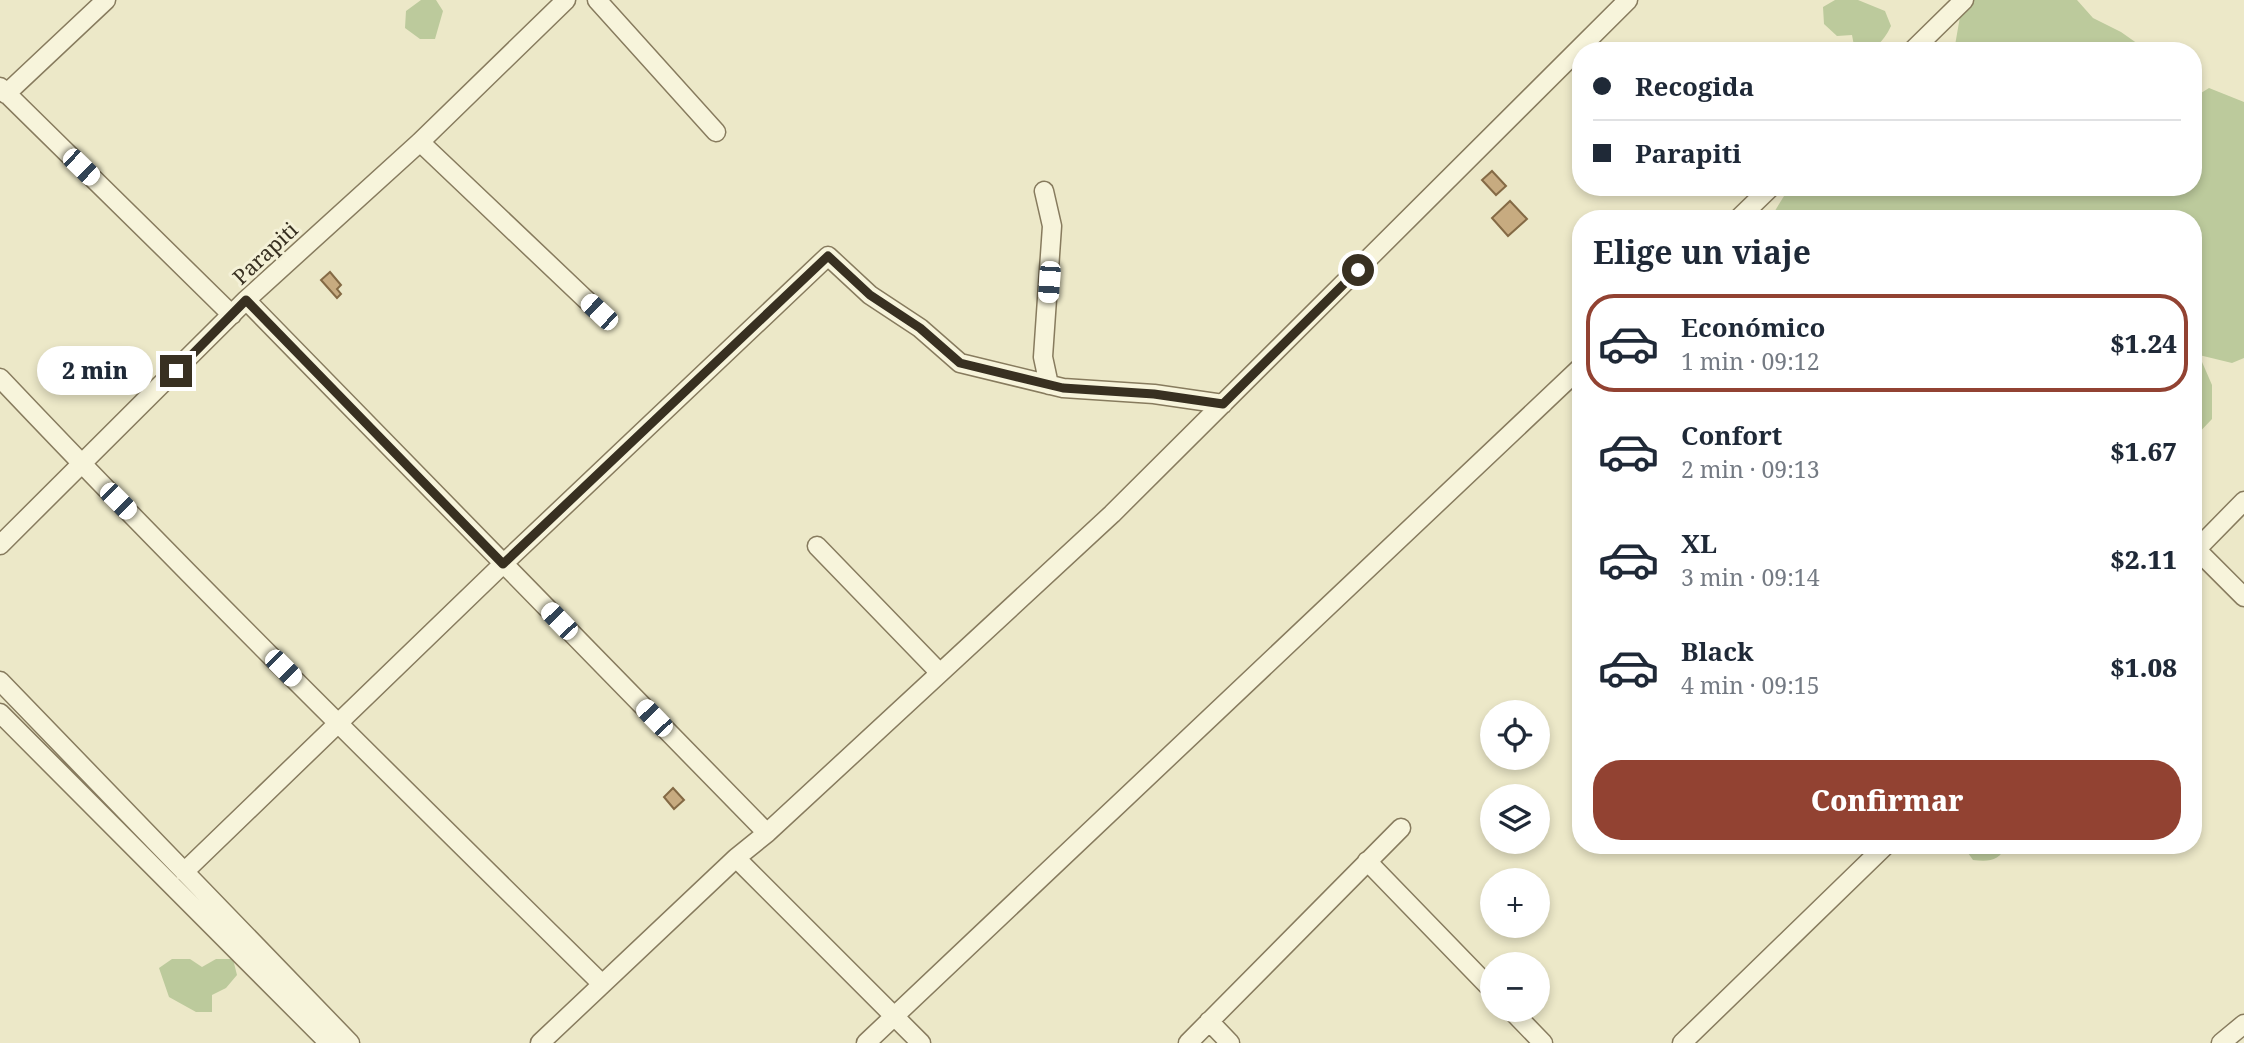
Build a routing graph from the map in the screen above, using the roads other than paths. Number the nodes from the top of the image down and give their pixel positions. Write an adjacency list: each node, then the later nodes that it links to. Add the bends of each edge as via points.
1 (106, 0): 9 (street)
2 (566, 0): 11 (street, Parapiti)
3 (597, 0): 10 (street)
4 (1628, 0): 6 (street)
5 (1964, 0): 7 (street)
6 (1586, 42)
7 (1921, 42)
8 (1572, 56): 21 (street)
9 (3, 91): 17 (street)
10 (716, 132)
11 (420, 142): 15 (street, Parapiti); 16 (street)
12 (1044, 191): 20 (street, via 1052,226 1043,357)
13 (1762, 196): 14 (street)
14 (1747, 210)
15 (246, 300): 17 (street, Parapiti); 28 (street)
16 (599, 312)
17 (232, 315): 22 (street, Parapiti)
18 (1572, 376): 42 (street)
19 (0, 378): 22 (street)
20 (1049, 385): 21 (street); 28 (street, via 960,363 920,328 870,295 828,256)
21 (1223, 404): 30 (street)
22 (82, 464): 25 (street, Parapiti); 33 (street)
23 (2244, 501): 24 (street)
24 (2202, 543)
25 (0, 545)
26 (817, 546): 30 (street)
27 (2202, 558): 29 (street)
28 (503, 564): 33 (street); 35 (street)
29 (2244, 597)
30 (940, 673): 35 (street)
31 (0, 681): 39 (street)
32 (0, 713): 46 (street)
33 (338, 723): 39 (street); 41 (street)
34 (1401, 828): 38 (street)
35 (767, 833): 37 (street)
36 (1877, 854): 54 (street)
37 (736, 858): 41 (street); 42 (street)
38 (1367, 862): 40 (street); 43 (street)
39 (184, 872): 47 (street)
40 (1480, 978)
41 (602, 984): 48 (street)
42 (894, 1015): 49 (street); 50 (street)
43 (1209, 1021): 51 (street); 52 (street)
44 (1523, 1022): 53 (street)
45 (2244, 1024): 55 (street)
46 (329, 1043)
47 (351, 1043)
48 (540, 1043)
49 (866, 1043)
50 (921, 1043)
51 (1188, 1043)
52 (1230, 1043)
53 (1544, 1043)
54 (1682, 1043)
55 (2221, 1043)

